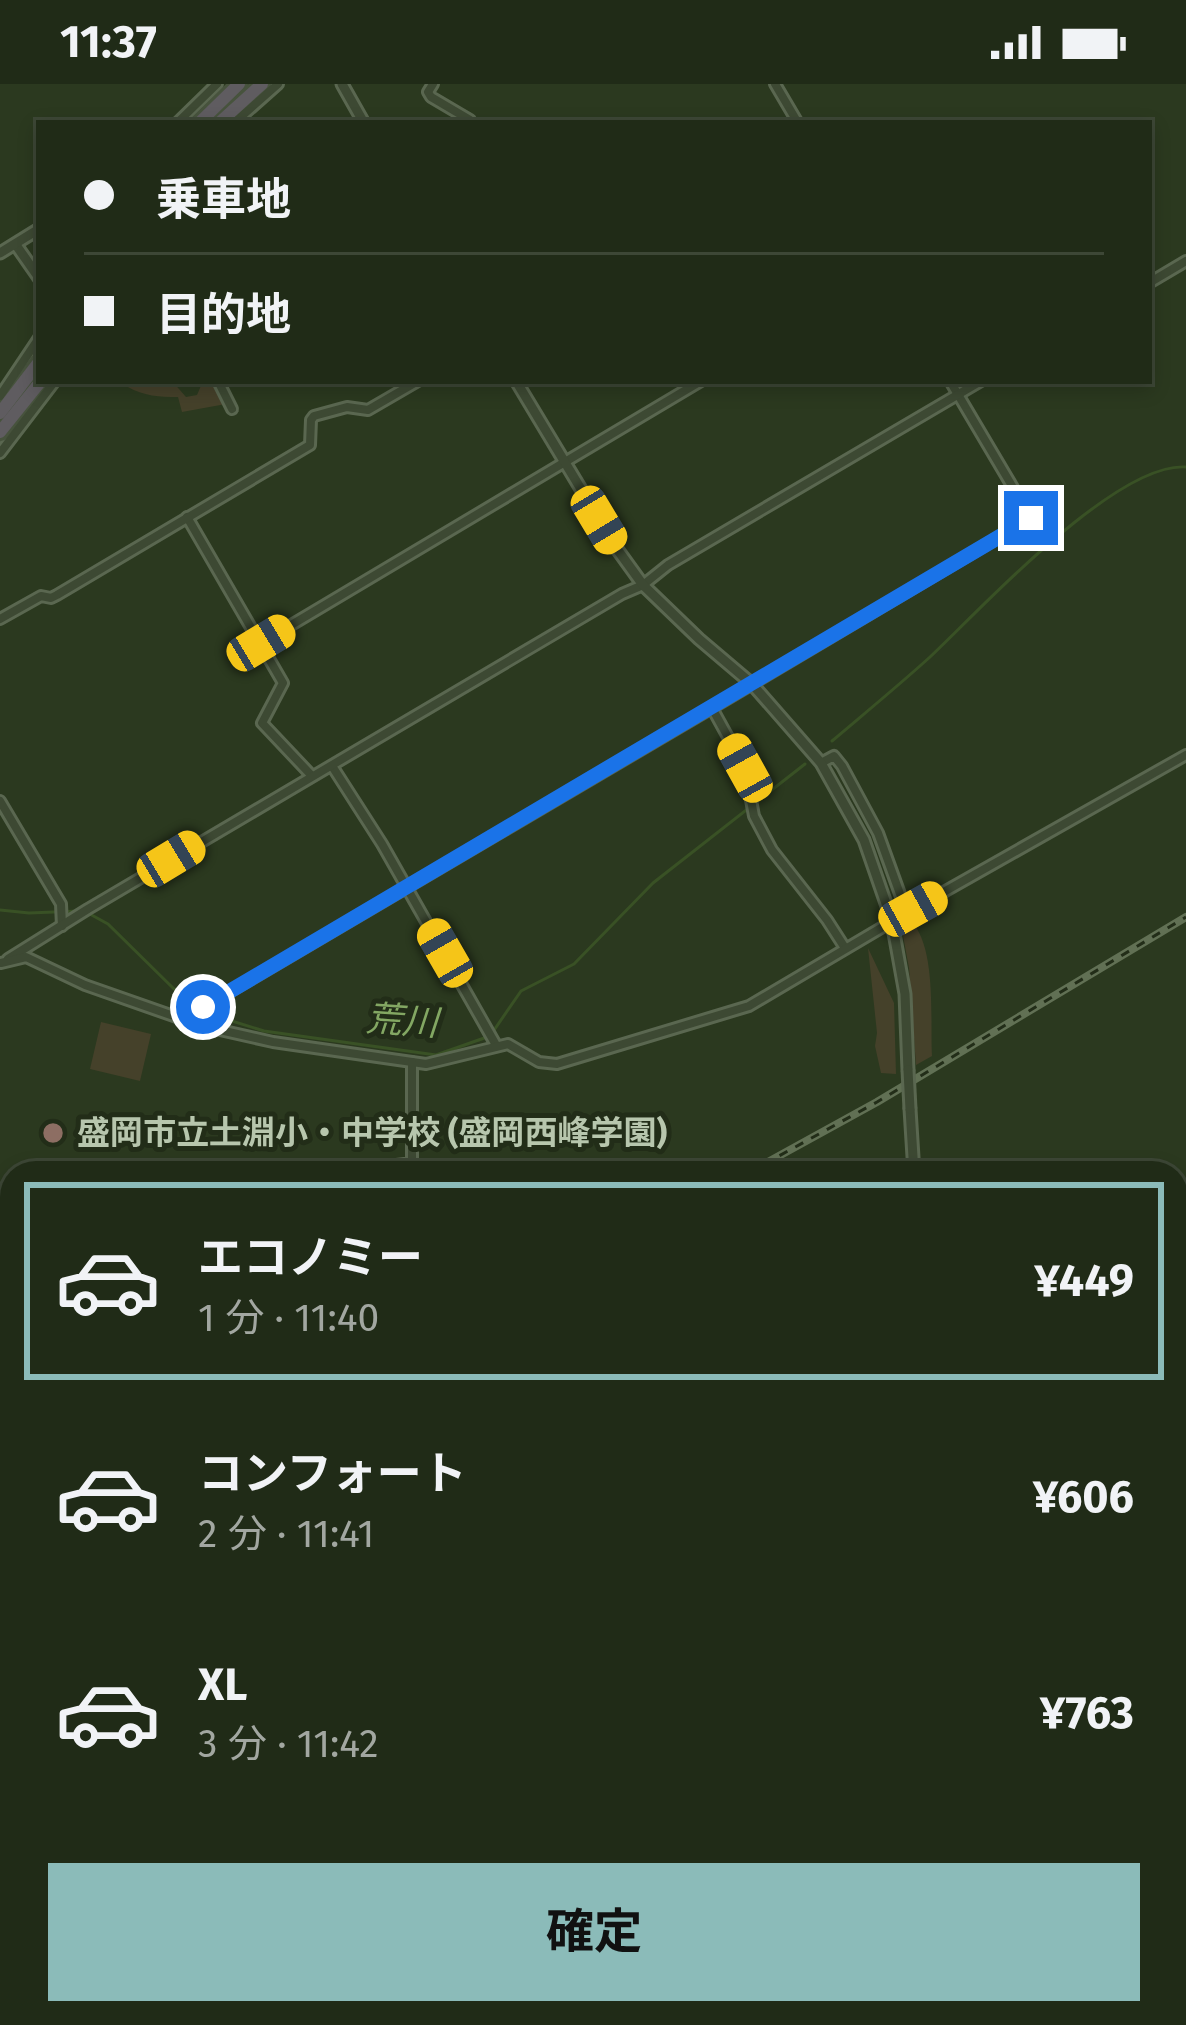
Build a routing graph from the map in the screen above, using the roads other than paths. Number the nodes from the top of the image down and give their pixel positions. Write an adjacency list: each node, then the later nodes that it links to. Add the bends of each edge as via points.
1 (217, 84): 8 (street)
2 (239, 84): 9 (highway)
3 (262, 84): 10 (highway)
4 (278, 84): 11 (street)
5 (342, 84): 12 (street)
6 (433, 84): 13 (street, via 431,97)
7 (775, 84): 14 (street)
8 (180, 120)
9 (203, 120)
10 (222, 120)
11 (237, 120)
12 (362, 120)
13 (470, 120)
14 (796, 120)
15 (36, 231): 16 (street)
16 (16, 244): 17 (street); 19 (street)
17 (0, 253)
18 (1186, 261): 20 (street)
19 (36, 274)
20 (1152, 281)
21 (36, 342): 32 (street)
22 (36, 366): 34 (highway)
23 (39, 384): 35 (highway)
24 (53, 384): 36 (street)
25 (220, 384): 33 (street)
26 (413, 384): 38 (street, via 368,410 314,416 310,445)
27 (518, 384): 37 (street)
28 (696, 384): 37 (street)
29 (952, 384): 31 (street)
30 (976, 384): 31 (street)
31 (958, 394): 39 (street); 42 (street, via 1031,518)
32 (0, 396)
33 (232, 409)
34 (0, 413)
35 (0, 432)
36 (0, 453)
37 (565, 462): 39 (street); 41 (street)
38 (187, 517): 40 (street, via 57,595); 41 (street)
39 (643, 585): 42 (street); 46 (street)
40 (0, 619)
41 (261, 643): 47 (street, via 283,683 262,723)
42 (752, 684): 43 (street); 45 (street)
43 (712, 707): 49 (street); 52 (street, via 745,768 752,809 772,850)
44 (1186, 754): 50 (street)
45 (820, 764): 50 (street, via 834,756 842,766 904,905); 58 (street, bridge, via 864,840 890,915 904,994)
46 (332, 766): 47 (street); 49 (street)
47 (312, 777): 51 (street, via 77,917)
48 (0, 801): 51 (street)
49 (407, 887): 54 (street); 55 (street)
50 (913, 909): 52 (street)
51 (62, 917): 53 (street)
52 (845, 948): 55 (street, via 749,1006 571,1060 548,1064)
53 (1, 964): 54 (street, via 26,957)
54 (181, 1017): 56 (street, via 258,1040)
55 (493, 1039): 56 (street)
56 (412, 1062): 57 (street)
57 (412, 1161)
58 (913, 1161)

